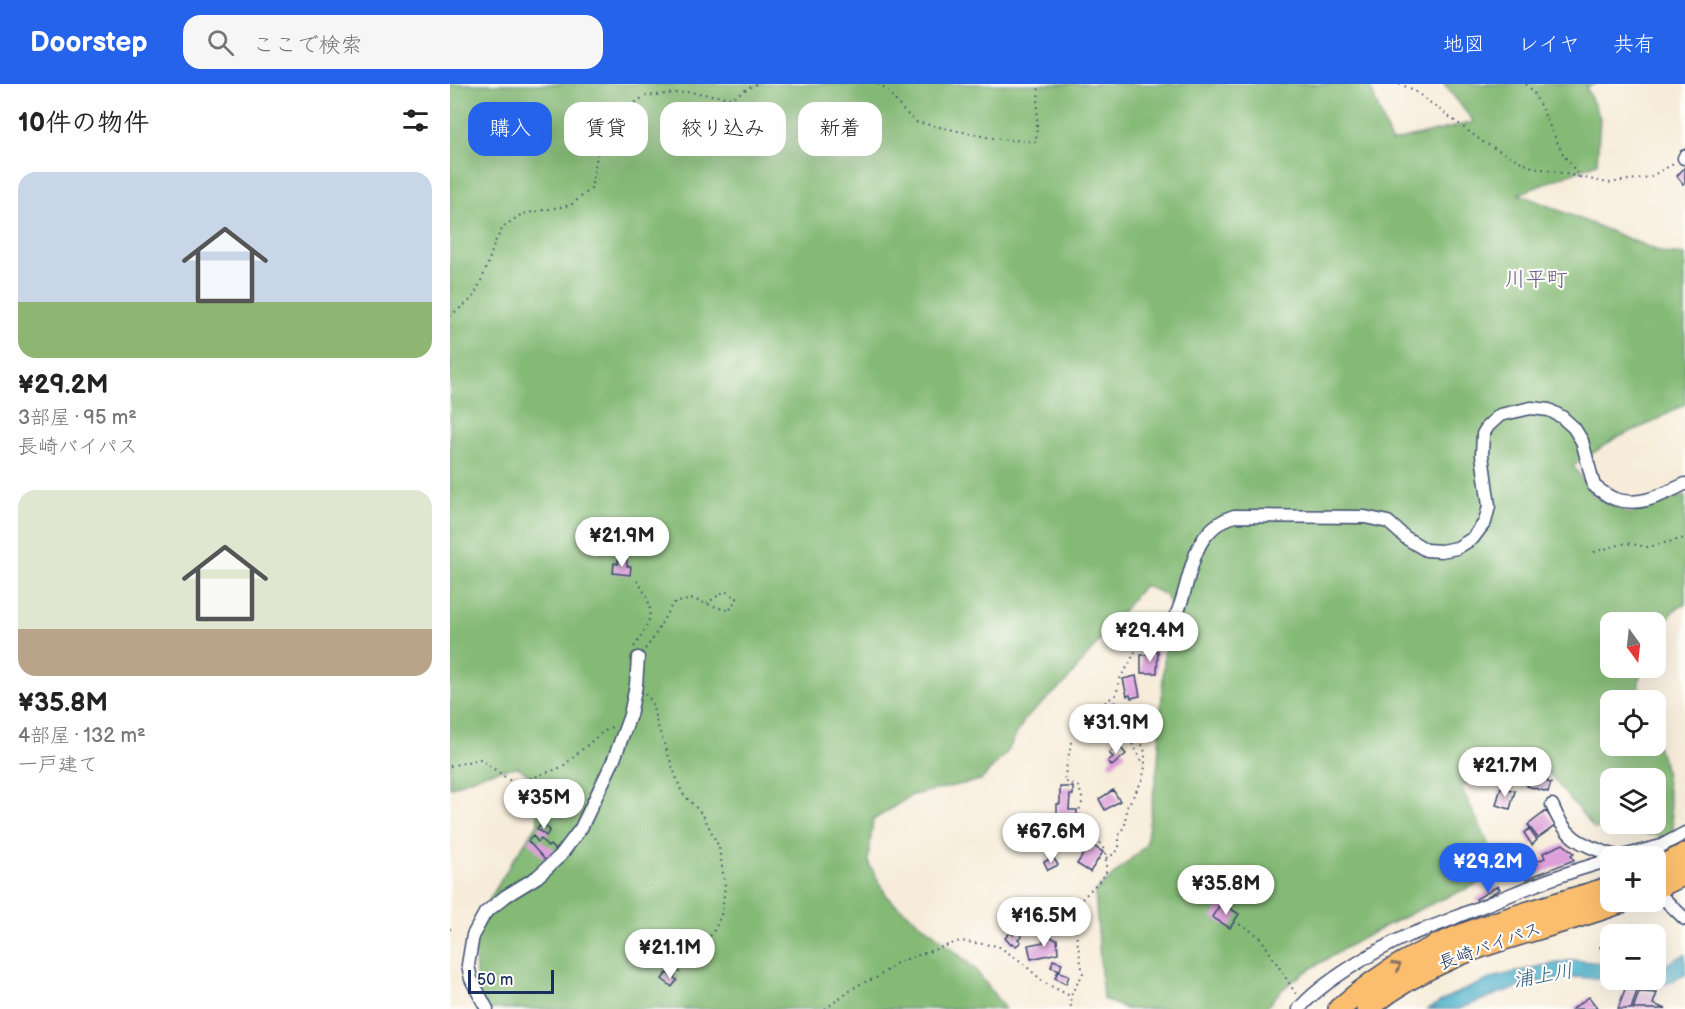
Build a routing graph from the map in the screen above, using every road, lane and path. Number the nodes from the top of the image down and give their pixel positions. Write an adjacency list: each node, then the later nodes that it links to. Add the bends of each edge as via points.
1 (756, 84): 8 (path, via 731,98 690,92 645,96 620,113 598,150 591,189 571,205 522,213 504,226 473,298)
2 (878, 84): 3 (path, via 916,122 991,138 1036,142)
3 (1039, 84)
4 (1398, 84): 7 (path, via 1412,88 1484,142 1529,166)
5 (1526, 84): 7 (path)
6 (1684, 157): 7 (path, via 1650,177 1608,183)
7 (1580, 177)
8 (450, 316)
9 (1685, 484): 14 (street, via 1653,499 1615,499 1594,486 1582,441 1562,417 1549,410 1531,408 1500,415 1483,434 1489,506 1485,522 1473,538 1441,552 1426,550 1388,522 1365,517 1234,516 1221,520 1200,541 1177,614)
10 (1685, 538): 11 (path, via 1648,547 1626,543)
11 (1594, 552)
12 (637, 581): 15 (path, via 651,612 645,632 634,647)
13 (707, 603): 13 (path, via 729,611 738,598 724,591); 15 (path, via 692,599 674,603)
14 (1159, 637): 17 (path, via 1152,633 1141,639 1121,675 1117,694)
15 (638, 658): 16 (street)
16 (636, 685): 18 (street); 40 (path, via 651,700 682,794 703,815 719,847 725,886 716,927 691,962)
17 (1098, 711): 19 (path); 23 (path, via 1133,745)
18 (630, 715): 22 (path, via 600,734 562,767 515,784 480,759); 43 (street, via 581,828 560,856 537,877 484,913 472,935 468,965 471,979)
19 (1087, 718)
20 (1132, 731): 23 (path, via 1145,752)
21 (1071, 742): 29 (path, via 1064,781 1079,787 1083,801 1081,822 1102,845)
22 (450, 766)
23 (1145, 767): 29 (path, via 1142,782 1126,809 1119,849)
24 (1552, 805): 27 (street, via 1566,833)
25 (1685, 833): 26 (street)
26 (1661, 846)
27 (1600, 850)
28 (1685, 854): 31 (highway)
29 (1106, 858): 41 (path, via 1106,874 1080,902 1073,917 1083,974)
30 (1600, 863): 42 (street, via 1520,889 1408,936 1346,972)
31 (1666, 864)
32 (1685, 874): 33 (highway)
33 (1666, 884)
34 (1600, 895): 36 (highway, 長崎バイパス)
35 (1666, 899): 38 (street)
36 (1590, 903): 37 (highway, 長崎バイパス); 46 (highway, 長崎バイパス, one-way to 36, via 1378,978 1434,947 1484,927); 47 (highway, 長崎バイパス, via 1455,956 1401,983)
37 (1600, 903)
38 (1684, 916)
39 (1234, 922): 42 (path, via 1260,938)
40 (673, 976)
41 (1070, 996): 44 (path, via 1045,983 998,946 960,941 898,962); 45 (path)
42 (1301, 1006)
43 (488, 1009)
44 (825, 1009)
45 (1071, 1009)
46 (1339, 1009)
47 (1366, 1009)

